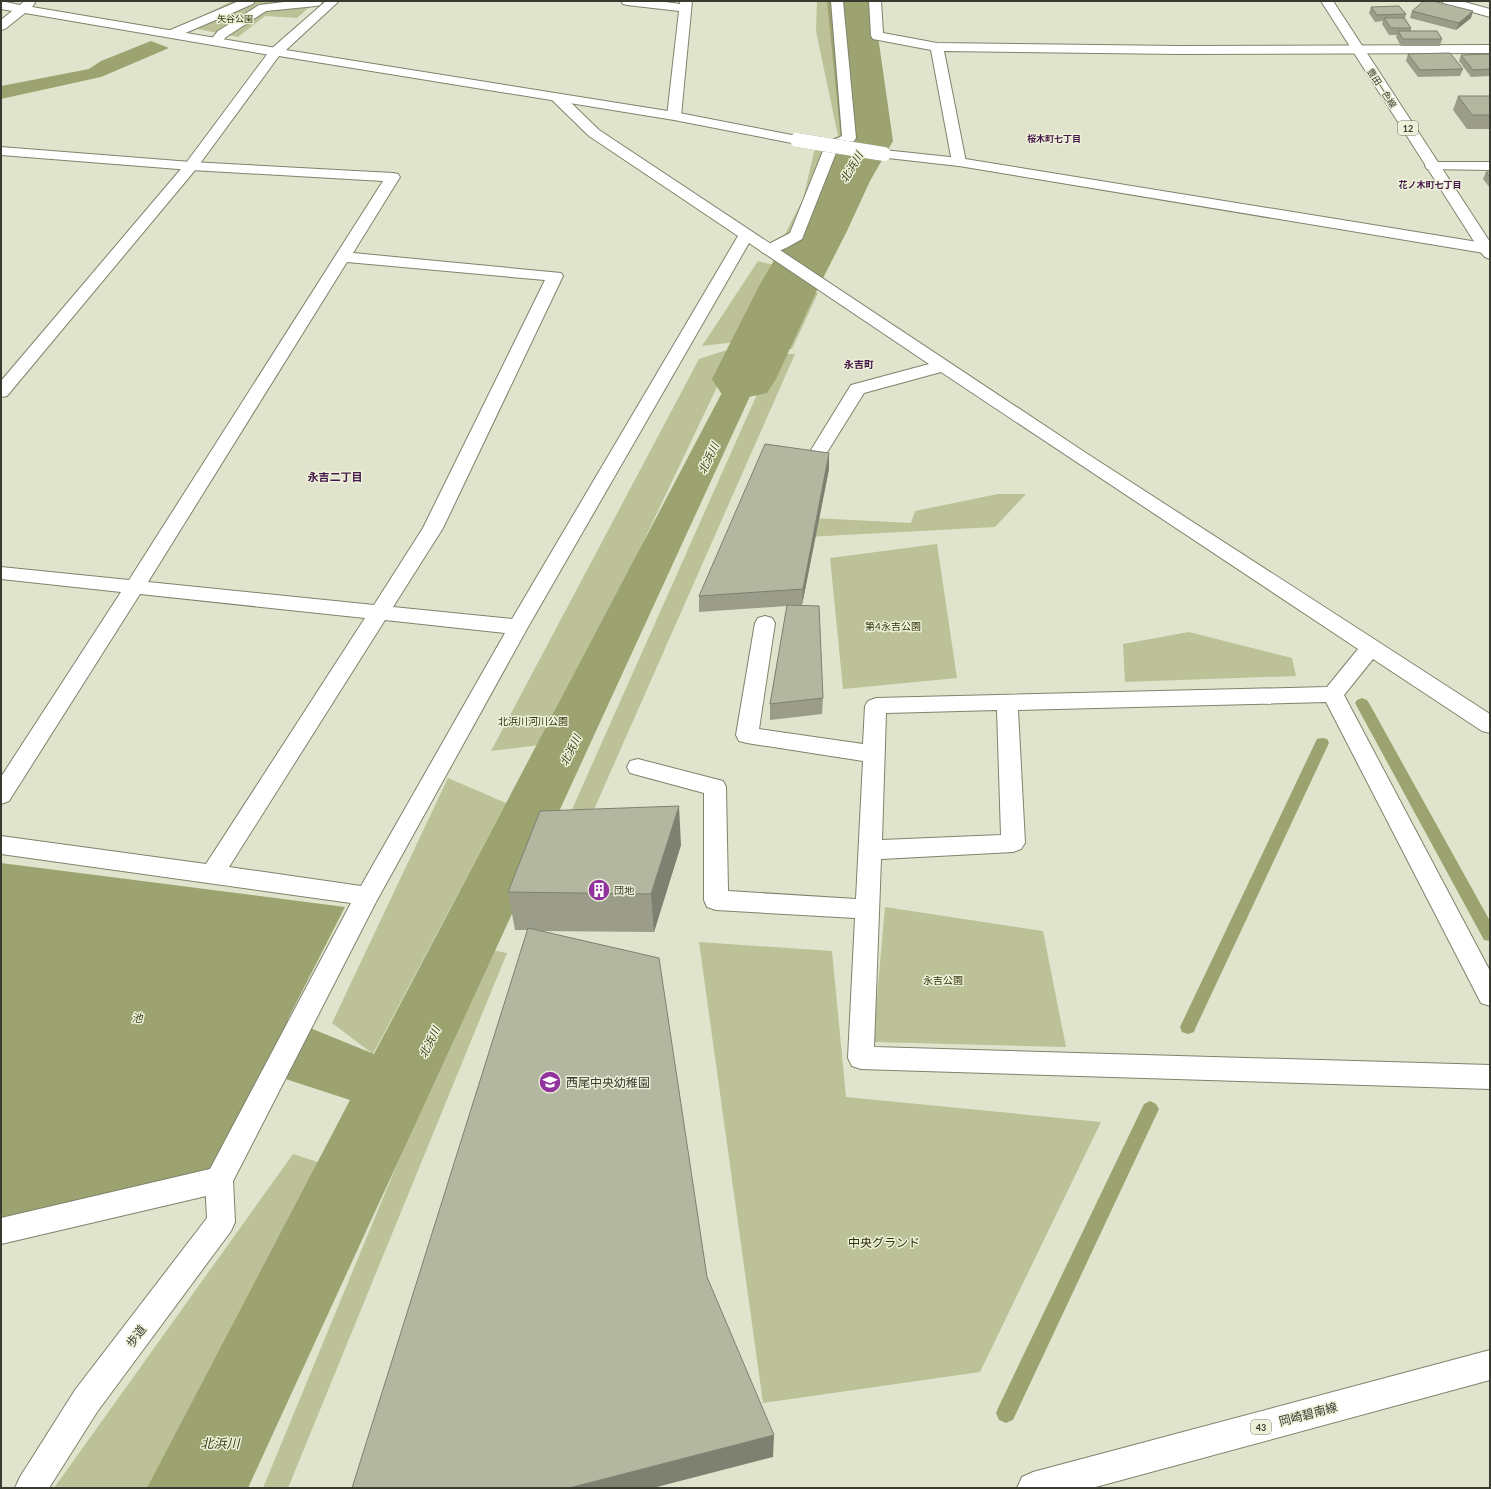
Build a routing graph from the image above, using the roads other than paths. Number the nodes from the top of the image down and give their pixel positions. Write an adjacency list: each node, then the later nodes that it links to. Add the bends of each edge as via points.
1 (249, 1): 14 (street)
2 (333, 1): 19 (street)
3 (627, 1): 9 (street)
4 (837, 1): 22 (street, via 849,138)
5 (875, 1): 16 (street, via 877,36)
6 (1327, 1): 18 (street, 豊田一色線 / 12)
7 (1448, 1): 12 (street)
8 (316, 2): 15 (street, via 263,8 222,34)
9 (686, 4): 21 (street)
10 (1, 5): 11 (street)
11 (27, 5): 13 (street); 14 (street)
12 (1490, 13)
13 (1, 26)
14 (172, 34): 15 (street)
15 (215, 42): 19 (street)
16 (937, 47): 18 (street); 24 (street)
17 (1490, 49): 18 (street)
18 (1358, 50): 26 (street, 豊田一色線 / 12)
19 (276, 52): 20 (street); 25 (street)
20 (558, 98): 21 (street); 28 (street, via 594,134)
21 (674, 116): 22 (street, bridge)
22 (832, 146): 24 (street, bridge); 30 (street, via 797,236)
23 (1, 152): 25 (street)
24 (959, 162): 29 (street)
25 (191, 166): 31 (street, via 393,177); 33 (street)
26 (1432, 166): 27 (street); 29 (street, 豊田一色線 / 12)
27 (1490, 166)
28 (746, 235): 30 (street); 39 (street)
29 (1488, 250)
30 (772, 252): 32 (street)
31 (343, 257): 36 (street); 37 (street, via 555,276 433,528)
32 (942, 366): 34 (street, via 857,389); 40 (street)
33 (1, 392)
34 (820, 450)
35 (1, 573): 36 (street)
36 (134, 588): 37 (street); 46 (street)
37 (379, 612): 39 (street); 49 (street)
38 (765, 623): 44 (street, via 747,735)
39 (518, 627): 50 (street)
40 (1371, 647): 41 (street); 43 (street)
41 (1333, 694): 42 (street); 52 (street)
42 (1007, 702): 44 (street, via 876,706); 48 (street, via 1013,843)
43 (1490, 725)
44 (873, 754): 48 (street)
45 (638, 768): 51 (street, via 715,787 716,900)
46 (1, 795)
47 (1, 845): 49 (street)
48 (869, 850): 51 (street)
49 (212, 874): 50 (street)
50 (368, 896): 54 (street)
51 (867, 909): 53 (street, via 861,1058)
52 (1490, 995)
53 (1490, 1077)
54 (219, 1180): 55 (street); 57 (street, 歩道, via 221,1222 86,1401)
55 (1, 1231)
56 (1490, 1365): 58 (street, 岡崎碧南線 / 43)
57 (31, 1488)
58 (1033, 1488)

